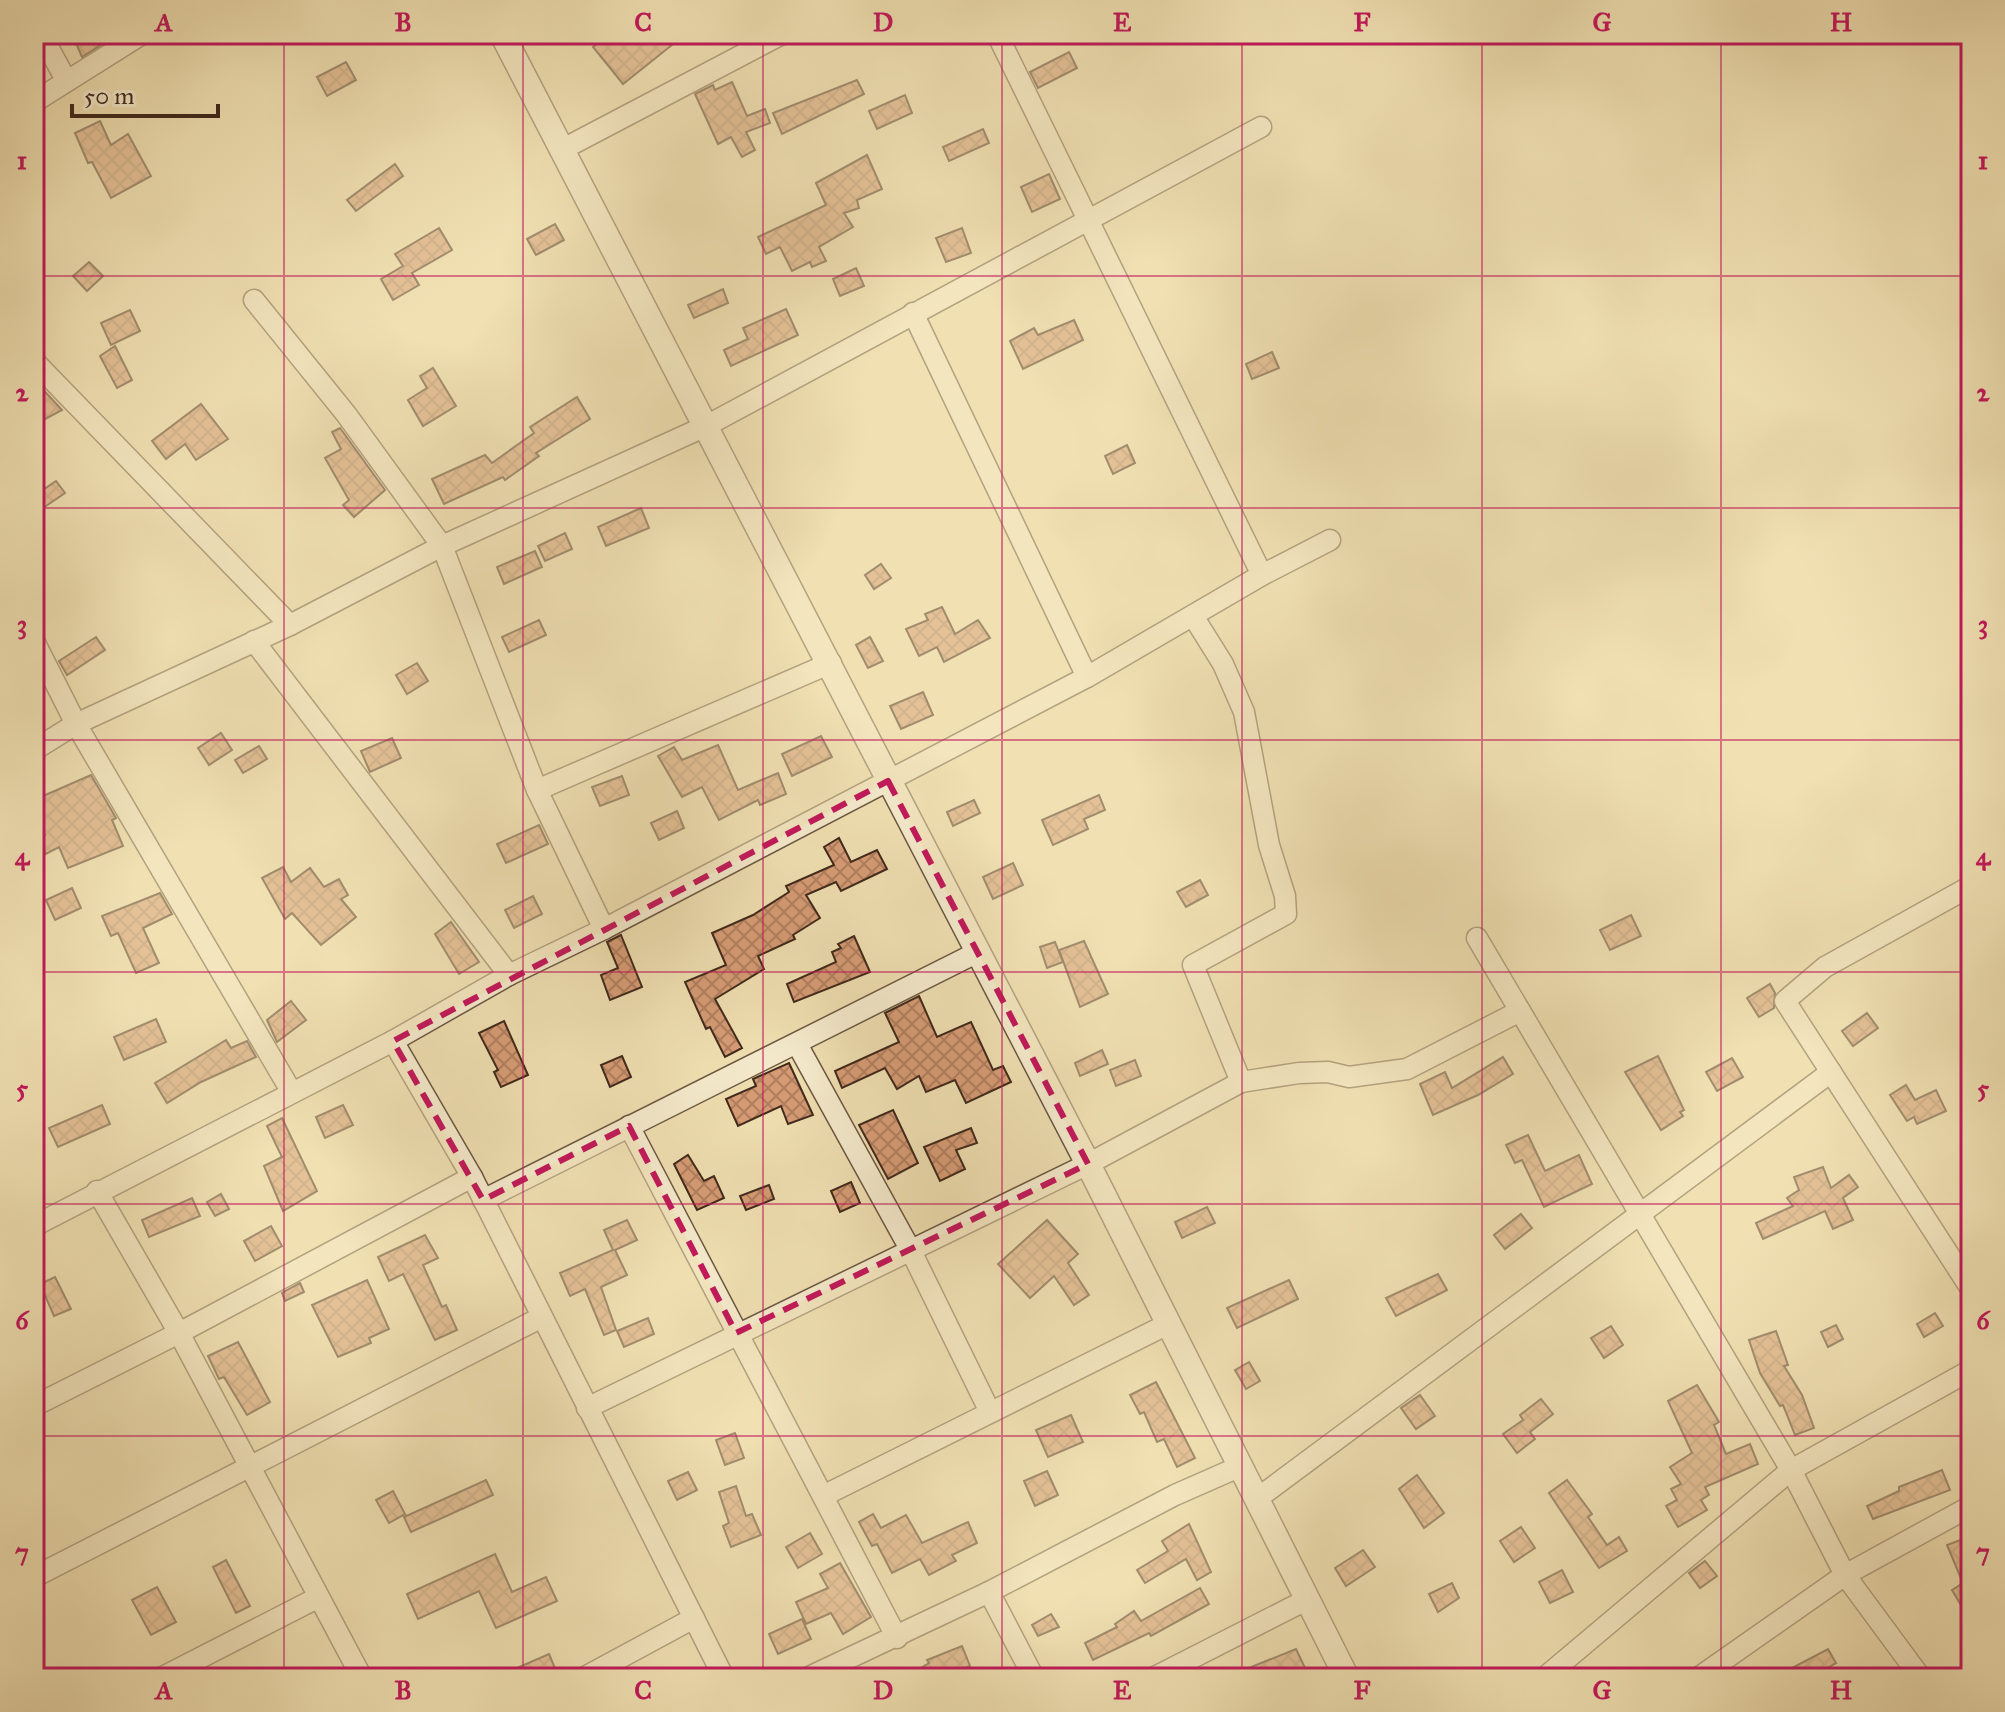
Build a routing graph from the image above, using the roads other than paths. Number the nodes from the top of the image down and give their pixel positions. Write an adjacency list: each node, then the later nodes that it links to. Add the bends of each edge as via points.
1 (41, 34): 6 (street)
2 (142, 34): 6 (street)
3 (502, 34): 9 (street)
4 (782, 34): 9 (street)
5 (997, 34): 10 (street)
6 (66, 80): 7 (street)
7 (34, 102)
8 (1261, 127): 10 (street)
9 (563, 149): 14 (street)
10 (1091, 220): 12 (street); 17 (street)
11 (254, 300): 16 (street)
12 (913, 313): 14 (street); 23 (street)
13 (34, 361): 19 (street)
14 (706, 426): 16 (street); 22 (street)
15 (1330, 540): 17 (street)
16 (442, 546): 19 (street); 27 (street)
17 (1262, 575): 18 (street)
18 (1193, 616): 23 (street); 37 (street, via 1244,712 1269,845 1285,896 1286,914 1193,965)
19 (290, 625): 21 (street)
20 (34, 641): 24 (street)
21 (254, 641): 24 (street); 32 (street)
22 (831, 663): 26 (street); 27 (street)
23 (1087, 677): 26 (street)
24 (76, 724): 25 (street); 38 (street)
25 (34, 750)
26 (888, 781): 29 (street); 31 (street)
27 (537, 790): 29 (street)
28 (1971, 886): 36 (street, via 1825,967 1785,1001)
29 (604, 929): 32 (street)
30 (1477, 938): 33 (street)
31 (976, 953): 35 (street); 40 (street)
32 (509, 975): 34 (street)
33 (1520, 1011): 37 (street, via 1407,1069 1349,1077 1299,1073); 44 (street)
34 (393, 1041): 38 (street); 41 (street)
35 (797, 1044): 39 (street); 46 (street)
36 (1831, 1072): 44 (street); 47 (street)
37 (1241, 1082): 40 (street)
38 (291, 1091): 42 (street)
39 (629, 1126): 43 (street); 51 (street)
40 (1088, 1164): 46 (street); 49 (street)
41 (472, 1177): 43 (street); 50 (street)
42 (97, 1191): 45 (street); 50 (street)
43 (483, 1200): 48 (street)
44 (1640, 1216): 58 (street); 60 (street)
45 (34, 1226)
46 (910, 1249): 51 (street); 55 (street)
47 (1971, 1289)
48 (540, 1318): 54 (street); 56 (street)
49 (1168, 1324): 55 (street); 57 (street)
50 (179, 1333): 53 (street); 56 (street)
51 (736, 1333): 54 (street); 59 (street)
52 (1971, 1370): 58 (street)
53 (34, 1406)
54 (587, 1408): 67 (street)
55 (990, 1412): 59 (street)
56 (249, 1466): 63 (street); 65 (street)
57 (1241, 1466): 60 (street); 64 (street)
58 (1791, 1470): 62 (street); 77 (street)
59 (823, 1496): 68 (street)
60 (1258, 1498): 66 (street)
61 (1971, 1506): 62 (street)
62 (1845, 1575): 78 (street); 79 (street)
63 (34, 1577)
64 (989, 1592): 68 (street); 74 (street)
65 (317, 1598): 69 (street); 70 (street)
66 (1308, 1599): 75 (street); 76 (street)
67 (694, 1618): 71 (street); 72 (street)
68 (897, 1638): 73 (street)
69 (161, 1678)
70 (362, 1678)
71 (583, 1678)
72 (724, 1678)
73 (807, 1678)
74 (1034, 1678)
75 (1153, 1678)
76 (1347, 1678)
77 (1544, 1678)
78 (1698, 1678)
79 (1921, 1678)

